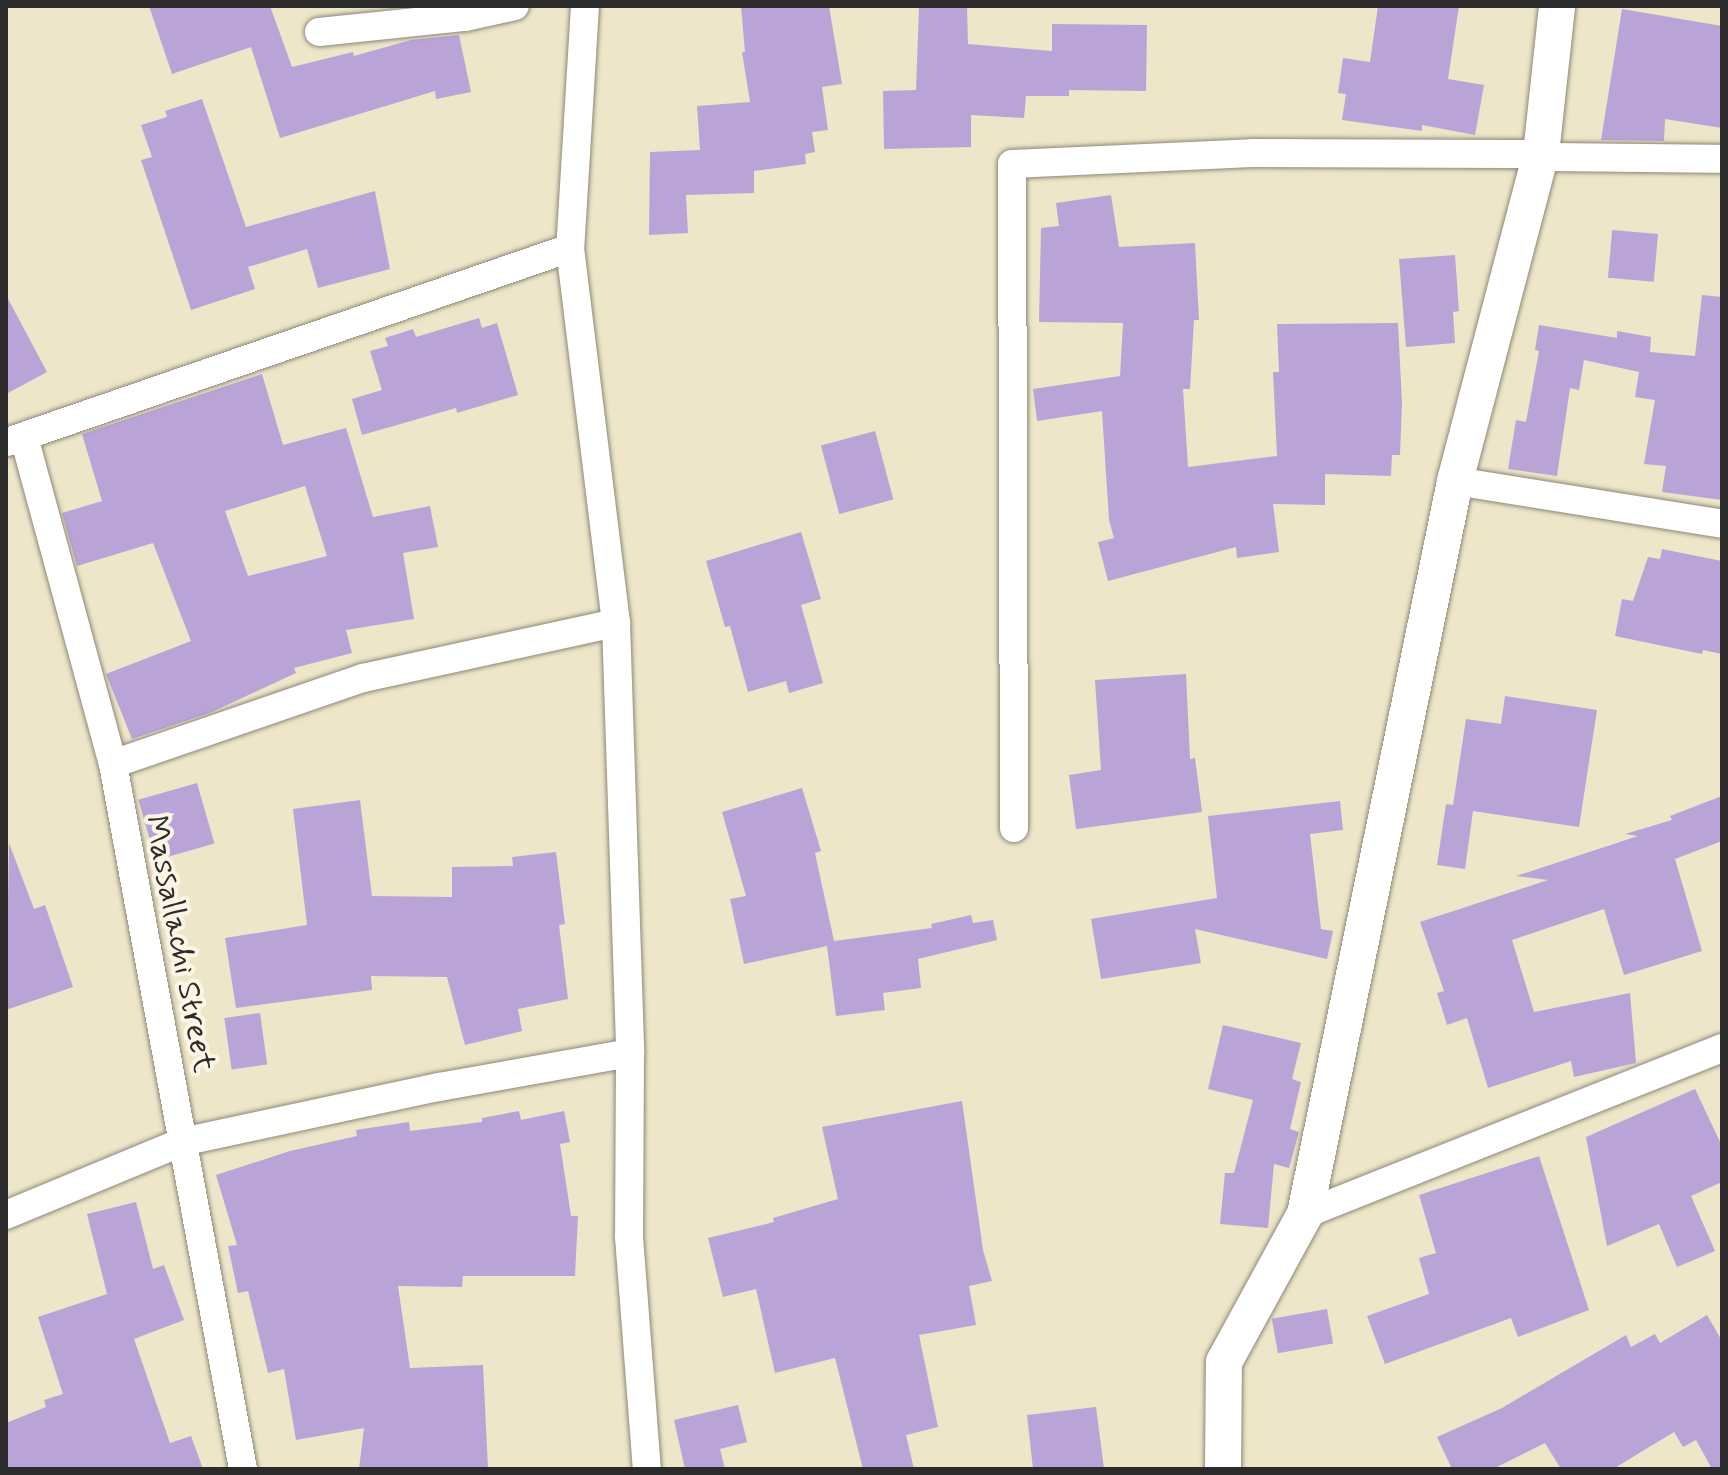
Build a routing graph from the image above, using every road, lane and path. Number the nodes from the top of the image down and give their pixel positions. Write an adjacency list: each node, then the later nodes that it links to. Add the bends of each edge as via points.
1 (515, 6): 4 (street, via 465,17)
2 (585, 6): 7 (street)
3 (1557, 6): 5 (street)
4 (319, 32)
5 (1540, 156): 6 (street); 9 (street); 13 (street, via 1252,153 1012,164)
6 (1722, 159)
7 (570, 248): 8 (street); 11 (street)
8 (15, 440): 12 (street, Massallachi Street)
9 (1455, 481): 10 (street); 17 (street)
10 (1722, 524)
11 (616, 623): 12 (street, via 363,678); 15 (street)
12 (113, 764): 16 (street, Massallachi Street)
13 (1014, 828)
14 (1720, 1043): 17 (street)
15 (630, 1053): 16 (street); 20 (street, via 629,1237)
16 (182, 1142): 18 (street); 19 (street, Massallachi Street)
17 (1305, 1214): 21 (street, via 1224,1362)
18 (6, 1215)
19 (243, 1469)
20 (647, 1469)
21 (1223, 1469)

